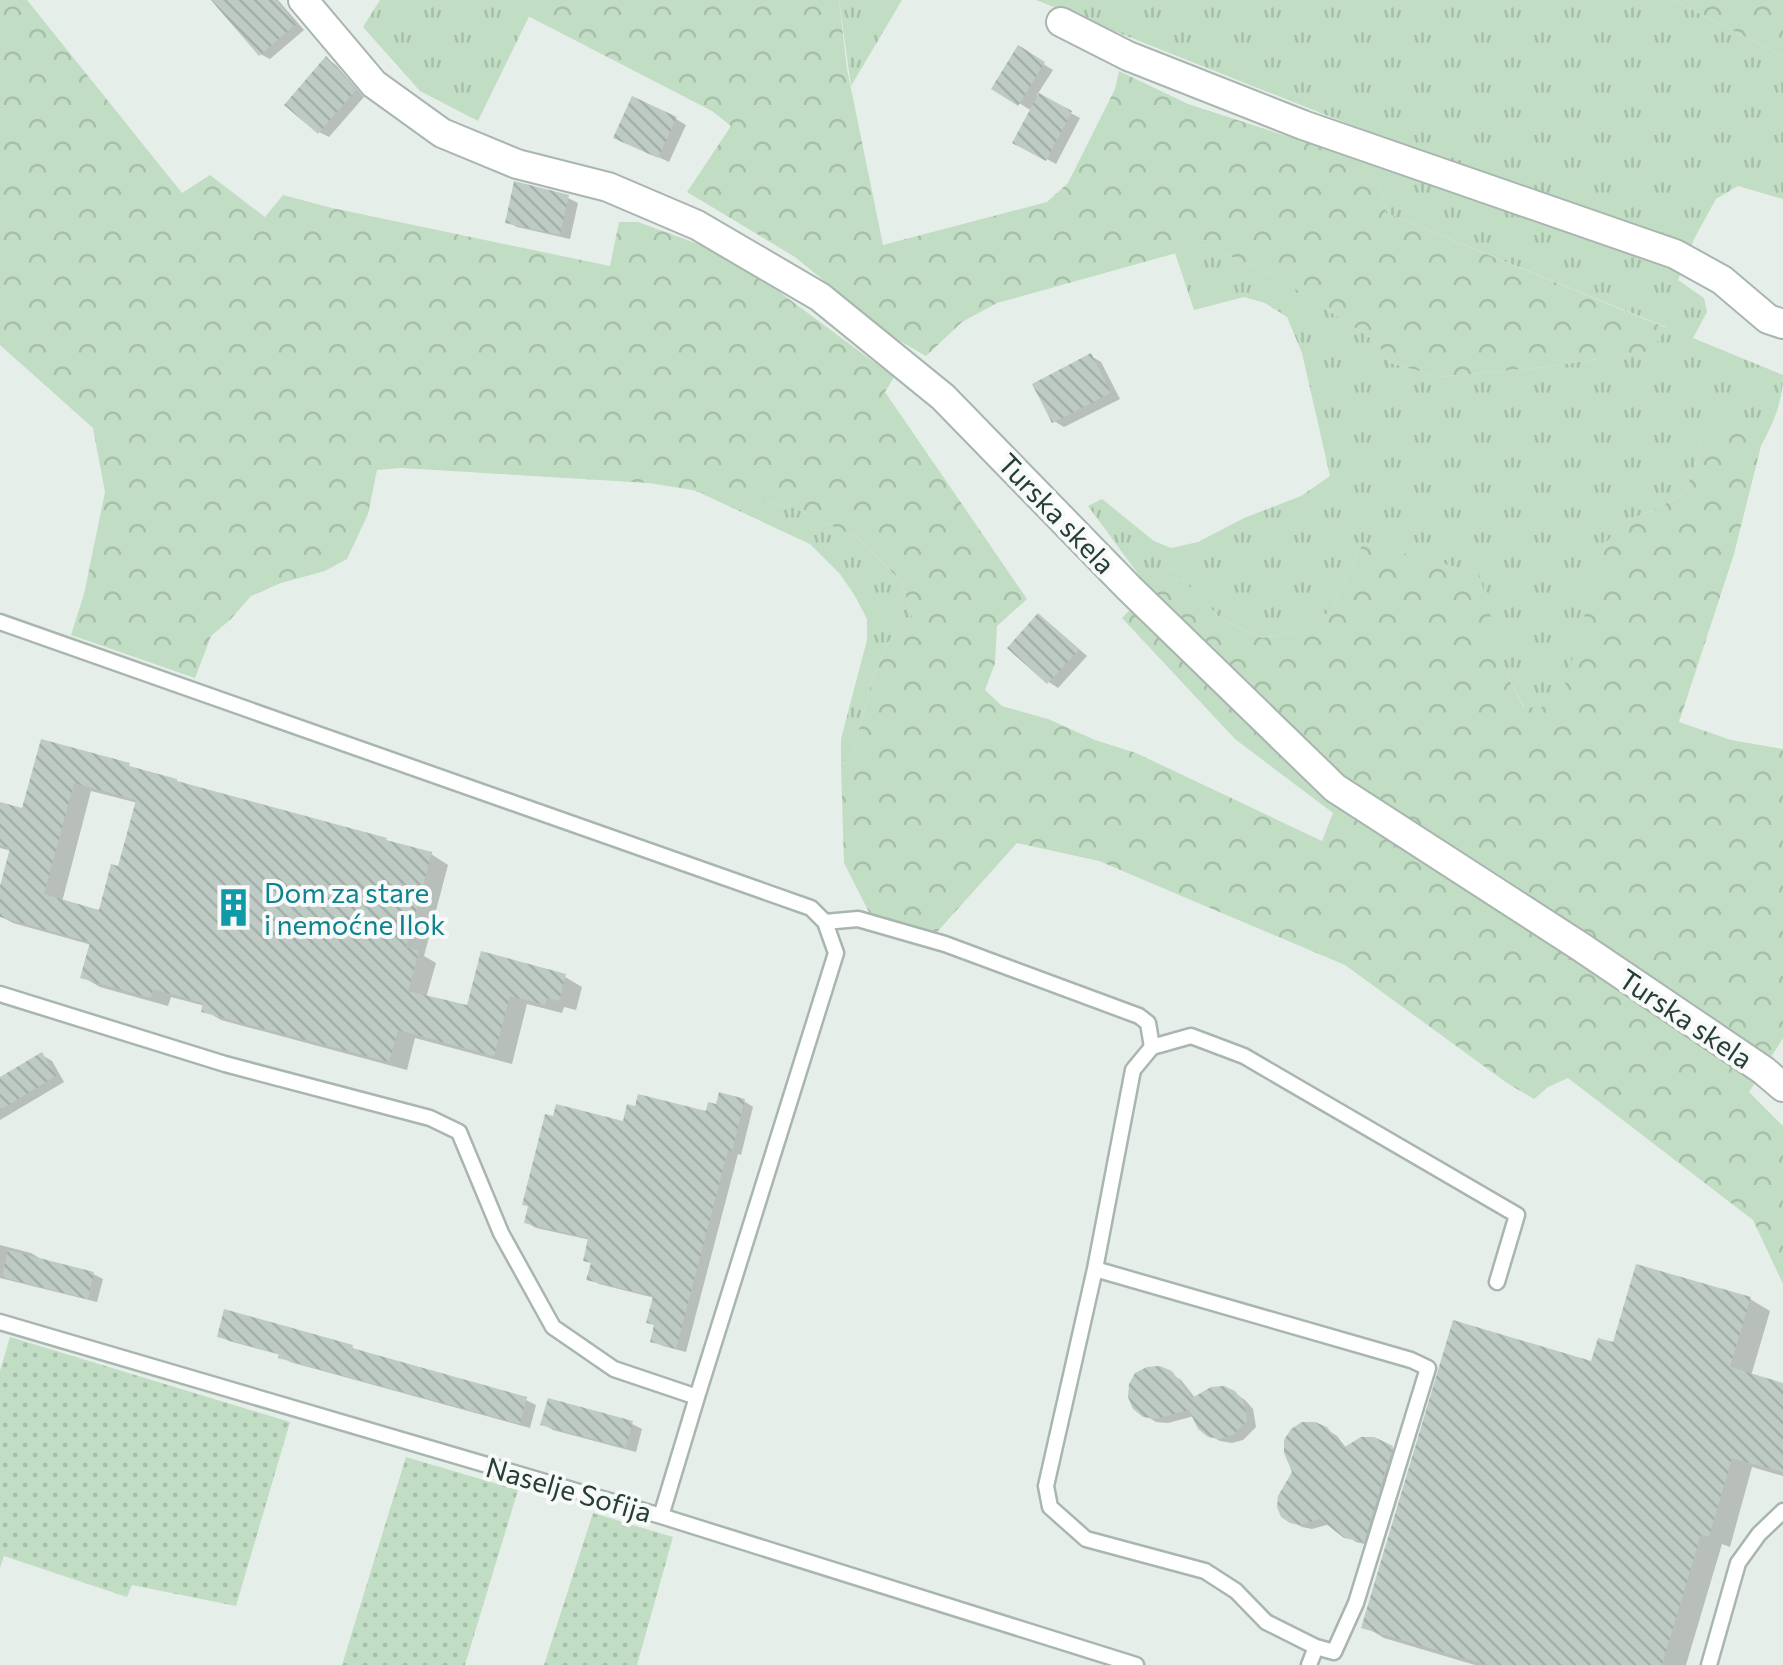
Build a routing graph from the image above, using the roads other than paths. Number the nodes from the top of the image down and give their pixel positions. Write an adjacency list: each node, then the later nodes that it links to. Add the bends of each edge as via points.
1 (303, 0): 8 (street, Turska skela, via 374,84 442,133 517,164 608,187 697,225 820,297 943,396 1334,788 1581,947)
2 (1061, 22): 3 (street, via 1128,56 1303,125 1675,254)
3 (1783, 324)
4 (0, 622): 5 (lane, via 812,908)
5 (825, 922): 7 (lane, via 858,920 945,944 1139,1016 1148,1022); 12 (lane, via 836,953)
6 (0, 994): 12 (lane, via 430,1118 459,1132 501,1233 553,1327 614,1369)
7 (1152, 1047): 9 (lane, via 1132,1070); 10 (lane, via 1191,1036 1244,1056 1517,1215)
8 (1783, 1088)
9 (1096, 1270): 15 (lane, via 1046,1486 1050,1508 1086,1540 1205,1572 1266,1622); 15 (lane, via 1428,1368 1356,1603 1334,1652)
10 (1498, 1282)
11 (0, 1322): 14 (lane, Naselje Sofija)
12 (696, 1397): 14 (lane)
13 (1783, 1511): 18 (lane, via 1738,1563)
14 (661, 1516): 16 (lane, Naselje Sofija)
15 (1316, 1647): 17 (lane)
16 (1136, 1665)
17 (1309, 1665)
18 (1709, 1665)

